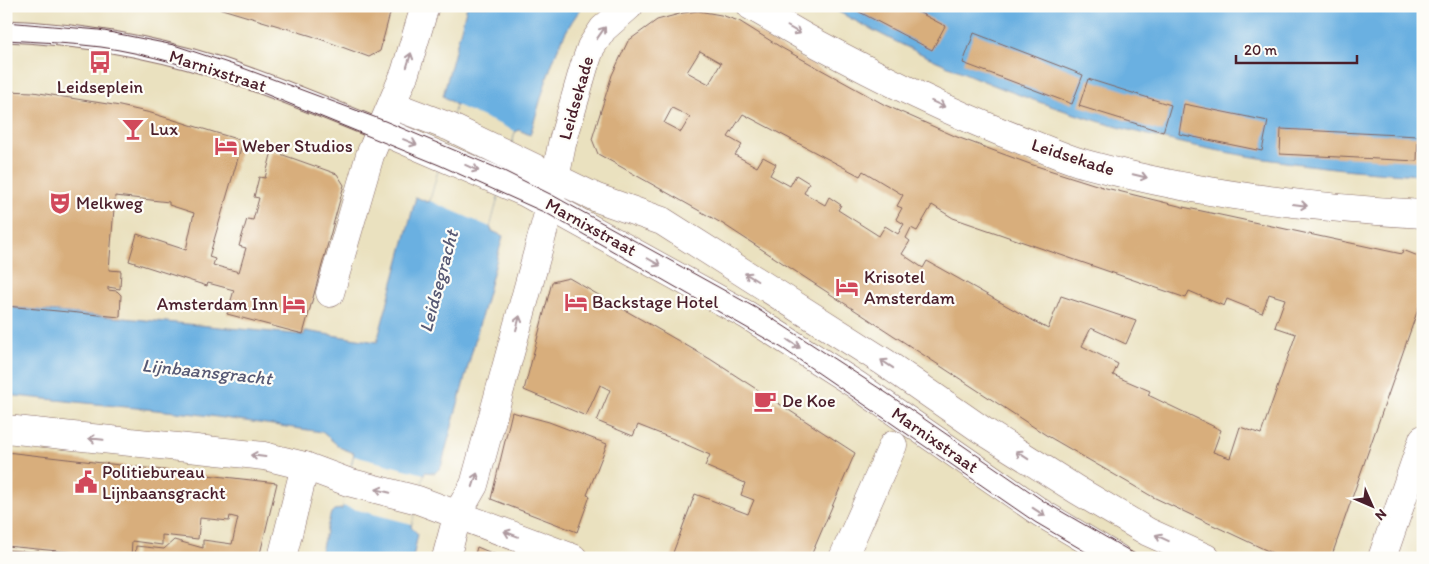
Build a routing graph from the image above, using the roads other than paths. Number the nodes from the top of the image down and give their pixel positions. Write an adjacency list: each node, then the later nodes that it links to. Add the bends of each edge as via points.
1 (425, 6): 5 (street, one-way to 1)
2 (629, 6): 7 (street, Leidsekade, one-way to 2, via 591,47 603,29)
3 (751, 6): 8 (street, Leidsekade, one-way to 8, via 924,98 1000,132 1085,164 1266,201)
4 (6, 31): 6 (lane, Marnixstraat, via 104,40 182,58 243,76)
5 (392, 105): 6 (street); 7 (street, Marnixstraat, via 450,127 510,156)
6 (380, 130): 7 (street, Marnixstraat, one-way to 7, via 504,182); 9 (street)
7 (553, 192): 14 (street, one-way to 7, via 474,485); 19 (street, Marnixstraat, one-way to 19, via 662,266 788,340 1041,514); 20 (street, Marnixstraat, one-way to 7, via 1148,532 1092,500 982,430 877,357 662,221 597,198)
8 (1423, 214)
9 (330, 293)
10 (6, 430): 13 (street, one-way to 10, via 264,456)
11 (1423, 439): 21 (street)
12 (893, 445): 18 (street)
13 (305, 466): 14 (street, one-way to 13, via 348,482); 15 (street)
14 (458, 513): 16 (street); 17 (street, one-way to 14)
15 (282, 558)
16 (446, 558)
17 (573, 558)
18 (843, 558)
19 (1117, 558)
20 (1206, 558)
21 (1382, 558)

